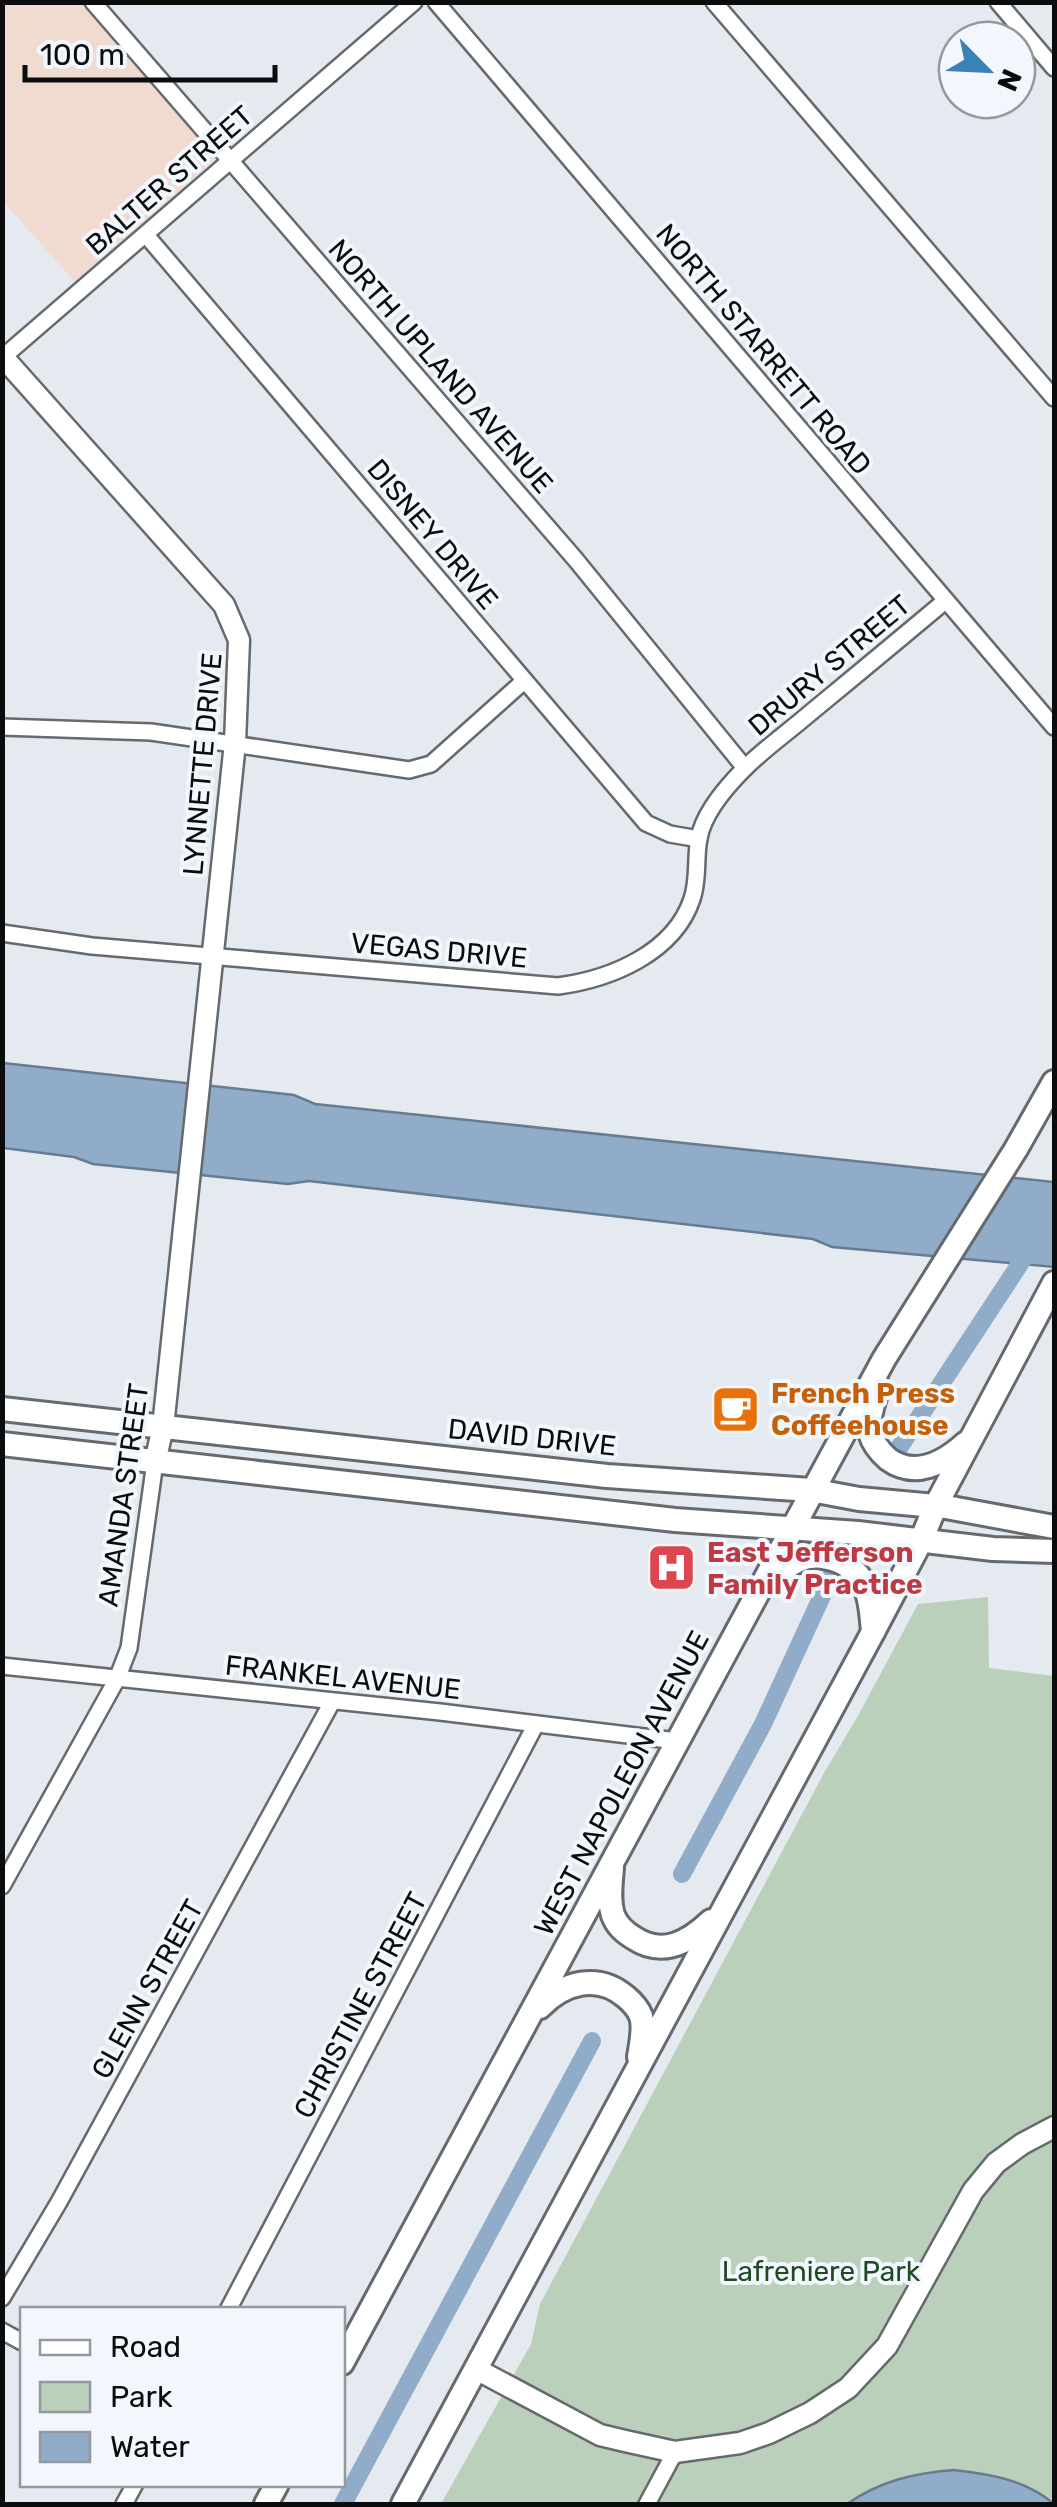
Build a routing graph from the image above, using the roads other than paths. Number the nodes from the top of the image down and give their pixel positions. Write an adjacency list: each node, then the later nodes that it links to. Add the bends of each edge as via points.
1 (93, 2): 7 (street, NORTH UPLAND AVENUE)
2 (414, 2): 7 (street, BALTER STREET)
3 (436, 2): 11 (street, NORTH STARRETT ROAD)
4 (714, 2): 10 (street)
5 (998, 2): 6 (street)
6 (1054, 68)
7 (231, 160): 8 (street, BALTER STREET); 16 (street, NORTH UPLAND AVENUE, via 576,560)
8 (146, 235): 9 (street, BALTER STREET); 12 (street, DISNEY DRIVE)
9 (3, 357): 15 (street, LYNNETTE DRIVE, via 224,605 239,640)
10 (1054, 398)
11 (945, 601): 13 (street, NORTH STARRETT ROAD); 16 (street, DRURY STREET)
12 (524, 681): 15 (street, via 431,764 409,770); 17 (street, DISNEY DRIVE, via 646,822)
13 (1054, 727)
14 (2, 728): 15 (street, via 151,732)
15 (235, 743): 19 (street, LYNNETTE DRIVE)
16 (745, 768): 17 (street, VEGAS DRIVE, via 716,800)
17 (699, 839): 19 (street, VEGAS DRIVE, via 692,898 671,936 592,980 558,986)
18 (2, 933): 19 (street, VEGAS DRIVE)
19 (212, 955): 20 (street, LYNNETTE DRIVE)
20 (200, 1082): 25 (street, AMANDA STREET)
21 (1054, 1082): 23 (main road, WEST NAPOLEON AVENUE)
22 (1051, 1290): 26 (main road)
23 (884, 1359): 26 (main road, via 868,1430 879,1451 909,1469 931,1467); 29 (main road, WEST NAPOLEON AVENUE)
24 (2, 1409): 25 (main road, DAVID DRIVE)
25 (163, 1427): 28 (street, AMANDA STREET); 29 (main road, DAVID DRIVE, via 607,1476)
26 (973, 1436): 30 (main road)
27 (2, 1444): 28 (main road)
28 (155, 1462): 31 (main road); 38 (street, AMANDA STREET, via 129,1648)
29 (811, 1490): 30 (main road, DAVID DRIVE); 31 (main road, WEST NAPOLEON AVENUE)
30 (935, 1507): 32 (main road, DAVID DRIVE); 33 (main road)
31 (791, 1527): 33 (main road); 35 (main road, WEST NAPOLEON AVENUE)
32 (1054, 1527)
33 (921, 1541): 34 (main road); 36 (main road)
34 (1054, 1551)
35 (758, 1594): 36 (main road, via 791,1562 815,1554 843,1561 858,1573 870,1598); 41 (main road, WEST NAPOLEON AVENUE)
36 (874, 1632): 45 (main road)
37 (2, 1666): 38 (street, FRANKEL AVENUE)
38 (117, 1679): 39 (street, FRANKEL AVENUE); 42 (street, AMANDA STREET)
39 (332, 1702): 40 (street, FRANKEL AVENUE); 49 (street, GLENN STREET)
40 (536, 1724): 41 (street, FRANKEL AVENUE); 50 (street, CHRISTINE STREET)
41 (677, 1741): 43 (main road, WEST NAPOLEON AVENUE)
42 (10, 1858): 44 (street, AMANDA STREET)
43 (613, 1859): 45 (main road, via 612,1913 637,1941 675,1946); 46 (main road, WEST NAPOLEON AVENUE)
44 (2, 1886)
45 (724, 1908): 47 (main road)
46 (528, 2021): 47 (main road, via 562,1989 608,1985 642,2018); 51 (main road, WEST NAPOLEON AVENUE)
47 (635, 2075): 52 (main road)
48 (1054, 2127): 53 (street, via 1015,2148 980,2183 887,2346 848,2388 746,2441)
49 (2, 2298)
50 (230, 2307)
51 (345, 2358)
52 (476, 2369): 53 (street, via 600,2434); 54 (main road)
53 (676, 2452): 55 (street)
54 (404, 2504)
55 (647, 2504)

